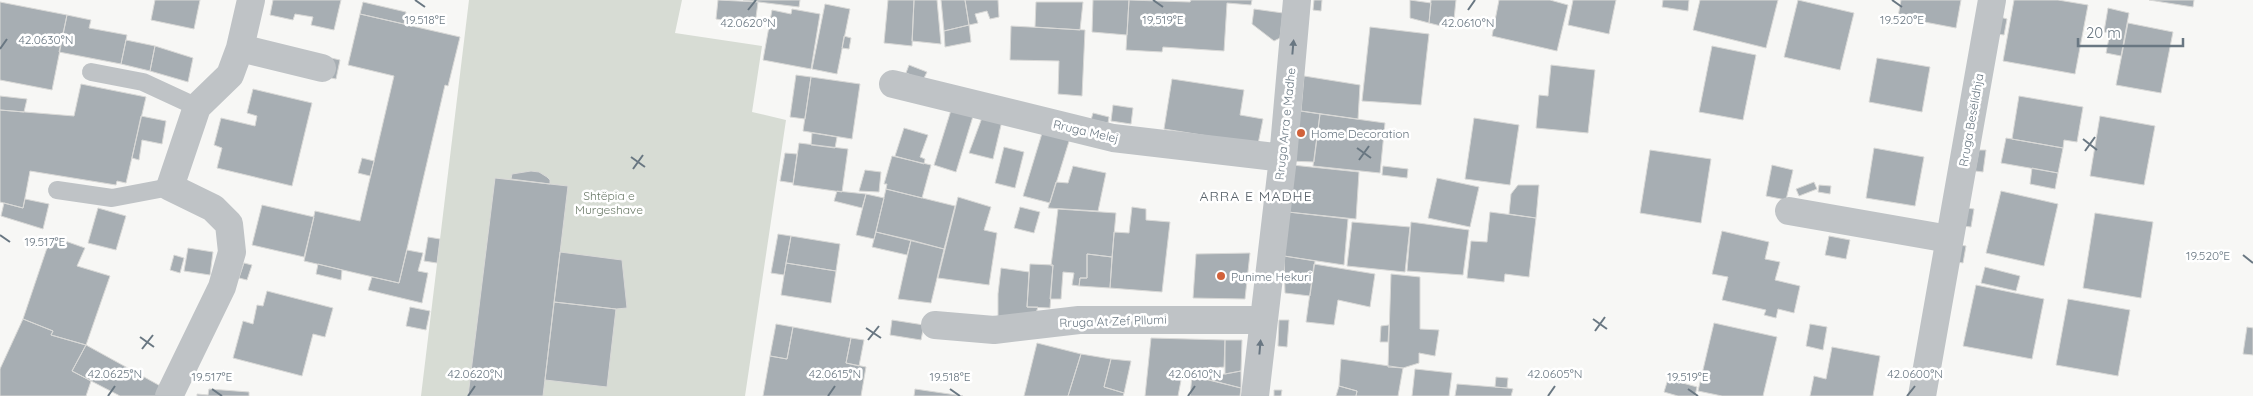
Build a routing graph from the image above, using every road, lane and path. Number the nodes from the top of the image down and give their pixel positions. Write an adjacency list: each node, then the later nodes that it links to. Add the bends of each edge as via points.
1 (251, 0): 4 (street)
2 (1297, 0): 9 (street, Rruga Arra e Madhe, one-way to 2)
3 (1992, 0): 13 (street, Rruga Besëlidhja)
4 (240, 48): 5 (street); 8 (street, via 230,75)
5 (322, 68)
6 (91, 72): 8 (lane, via 143,82)
7 (894, 84): 9 (street, Rruga Melej, via 1113,138)
8 (197, 107): 10 (street)
9 (1283, 158): 14 (street, Rruga Arra e Madhe)
10 (170, 187): 11 (lane, via 112,198); 16 (street, via 213,208 229,224 232,252 222,287)
11 (57, 190)
12 (1789, 211): 13 (street)
13 (1949, 239): 18 (street, Rruga Besëlidhja)
14 (1262, 320): 15 (street, Rruga At Zef Pllumi, via 1079,320 994,330); 17 (street, Rruga Arra e Madhe, one-way to 14)
15 (935, 325)
16 (168, 396)
17 (1255, 396)
18 (1922, 396)

